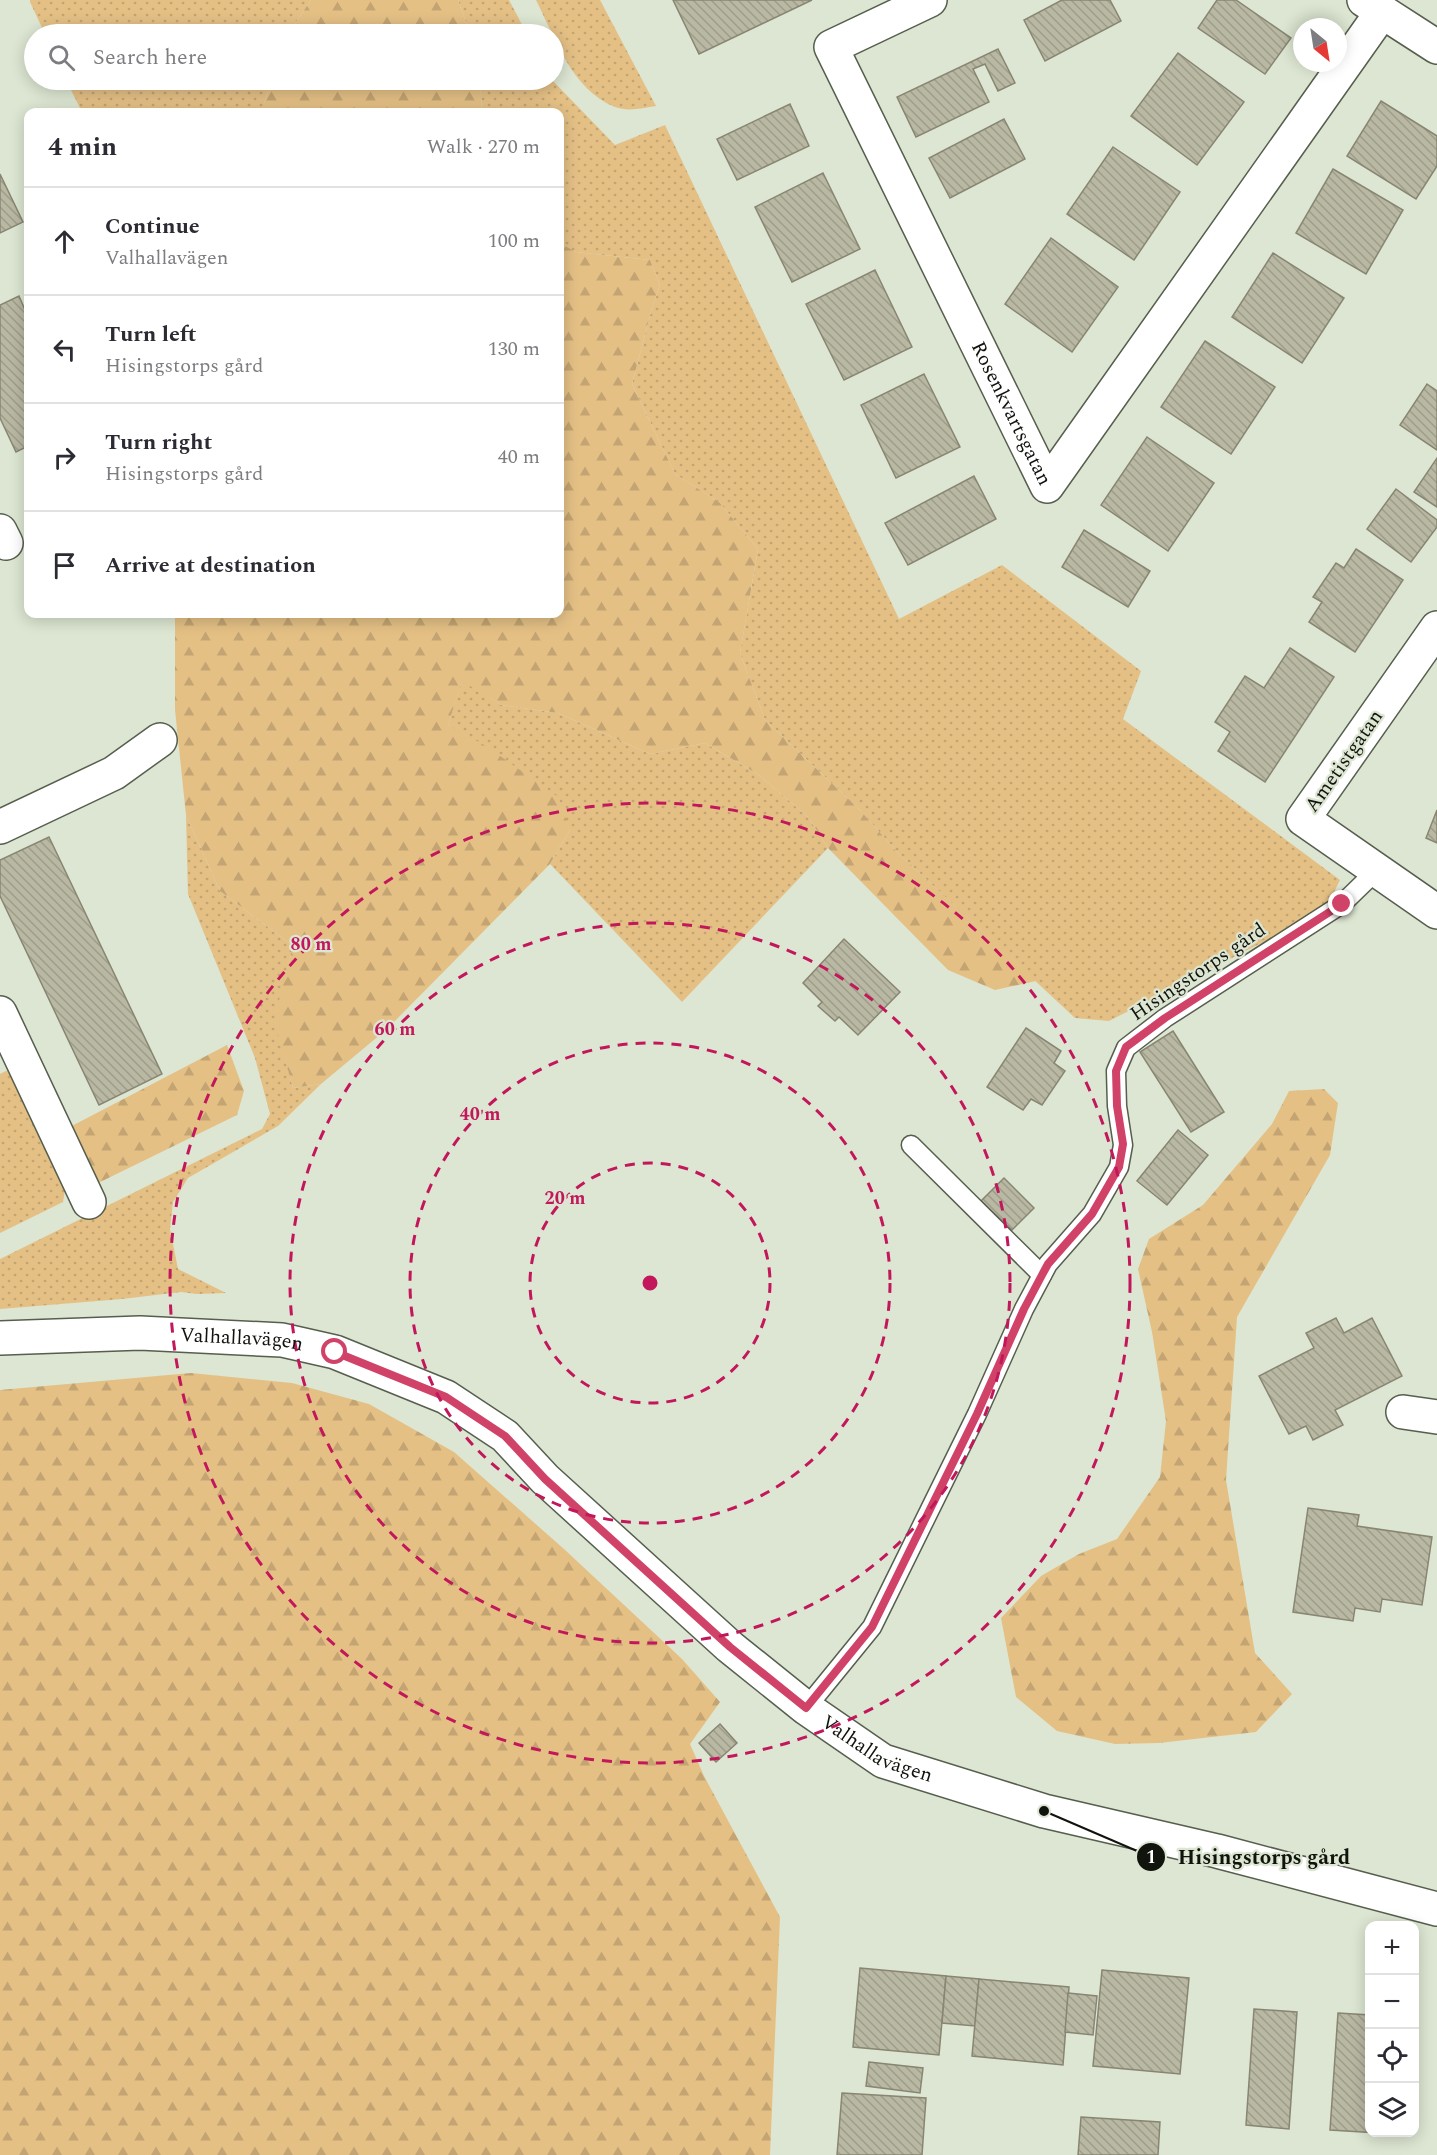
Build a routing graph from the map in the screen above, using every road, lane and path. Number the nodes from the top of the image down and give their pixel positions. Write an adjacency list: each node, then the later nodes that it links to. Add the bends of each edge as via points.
1 (930, 0): 2 (street, Rosenkvartsgatan, via 831,47 1047,486)
2 (1373, 6): 3 (street, Rosenkvartsgatan)
3 (1437, 47)
4 (1437, 628): 7 (street, Ametistgatan, via 1303,819)
5 (160, 740): 6 (street, via 114,773)
6 (0, 827)
7 (1376, 871): 8 (street, Ametistgatan); 12 (lane, Hisingstorps gård, via 1342,904 1126,1047 1116,1071 1123,1144 1119,1167 1092,1214)
8 (1437, 912)
9 (0, 1013): 11 (street)
10 (911, 1145): 12 (lane)
11 (89, 1202)
12 (1042, 1275): 16 (lane, Hisingstorps gård, via 872,1627)
13 (0, 1338): 16 (street, Valhallavägen, via 140,1333 282,1340 335,1352 446,1397 505,1436 545,1479 730,1647)
14 (1403, 1412): 15 (street)
15 (1437, 1418)
16 (806, 1708): 17 (street, Valhallavägen, via 892,1764 1044,1811 1193,1845)
17 (1437, 1909)

